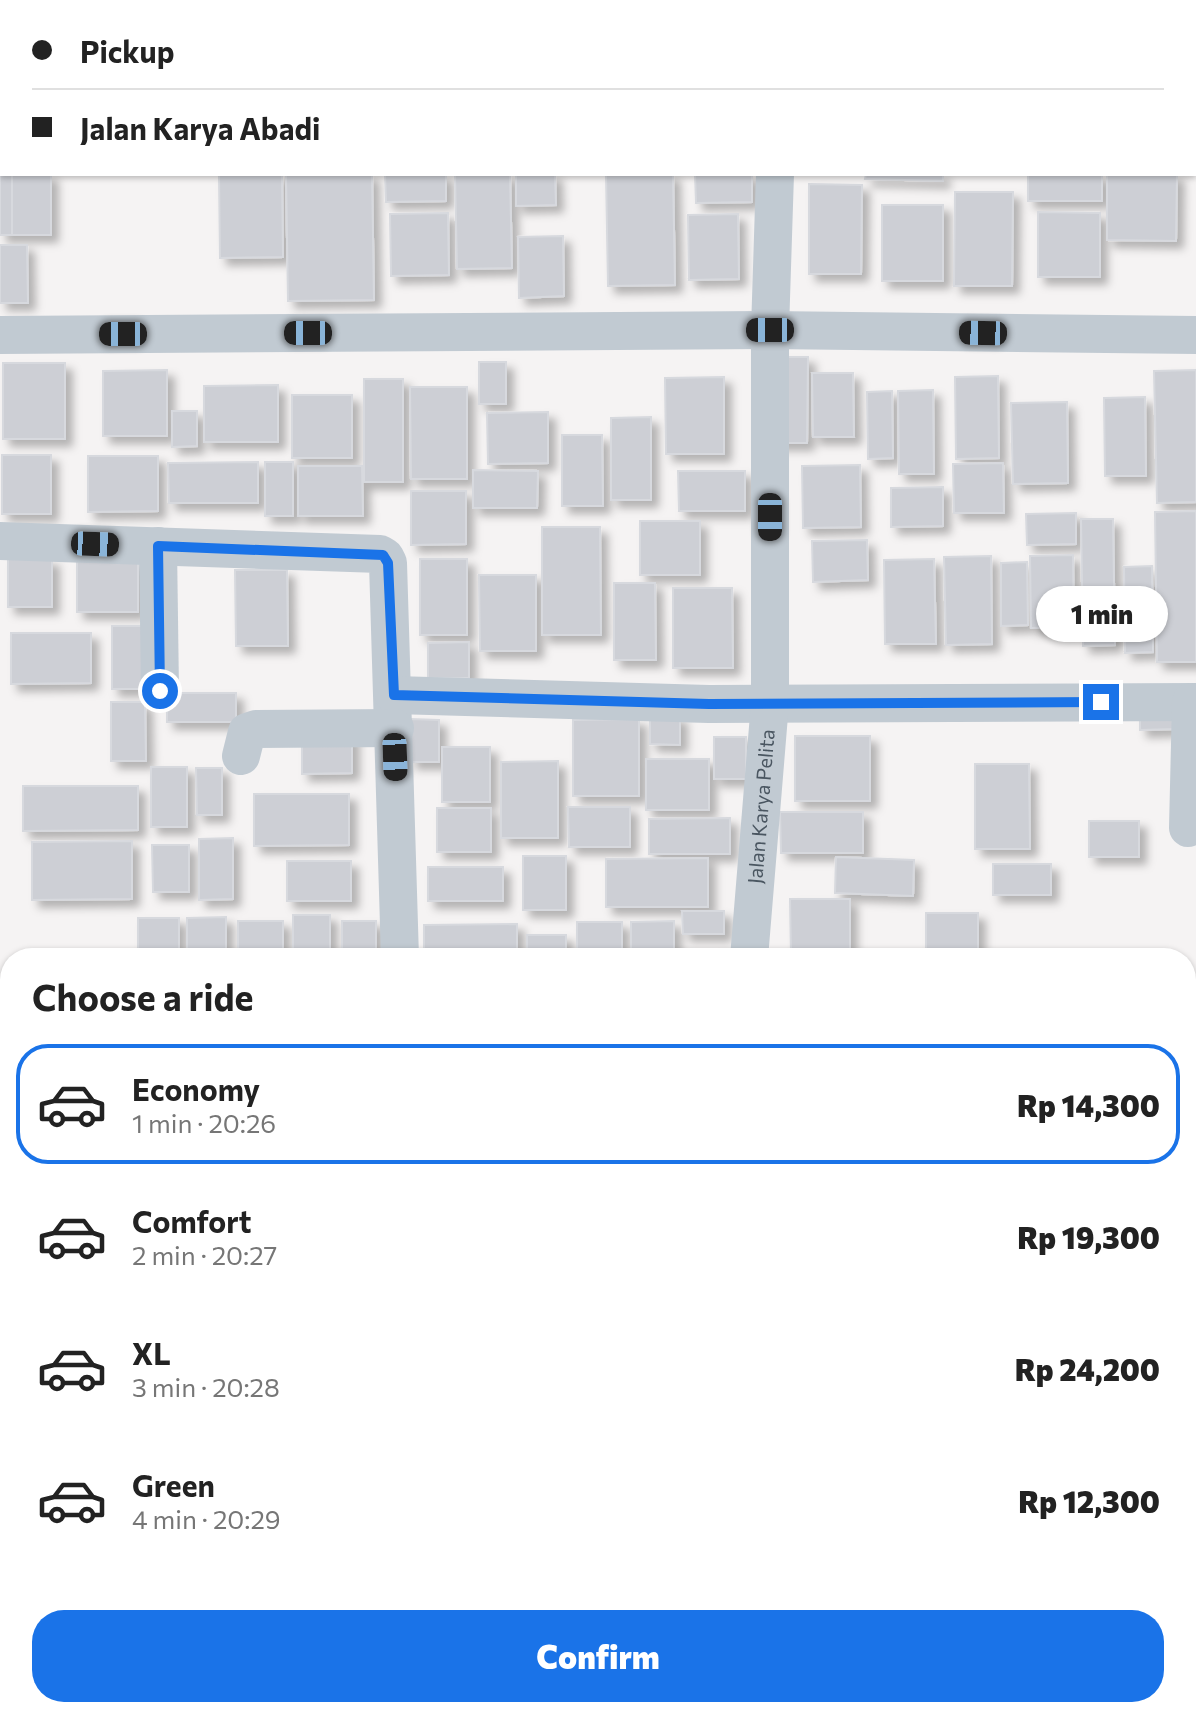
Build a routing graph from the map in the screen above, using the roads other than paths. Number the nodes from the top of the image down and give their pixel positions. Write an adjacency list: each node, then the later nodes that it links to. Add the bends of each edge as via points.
1 (775, 176): 2 (street, Jalan Karya Pelita)
2 (770, 330): 3 (street); 4 (street); 9 (street, Jalan Karya Pelita)
3 (0, 335)
4 (1196, 335)
5 (0, 541): 6 (street)
6 (158, 546): 7 (street); 10 (street, via 383,555 388,563)
7 (160, 691)
8 (1194, 702): 9 (street); 12 (street)
9 (770, 703): 10 (street); 14 (street, Jalan Karya Pelita)
10 (394, 712): 11 (street, via 256,729 247,732); 13 (street)
11 (241, 756)
12 (1188, 828)
13 (400, 948)
14 (750, 948)

